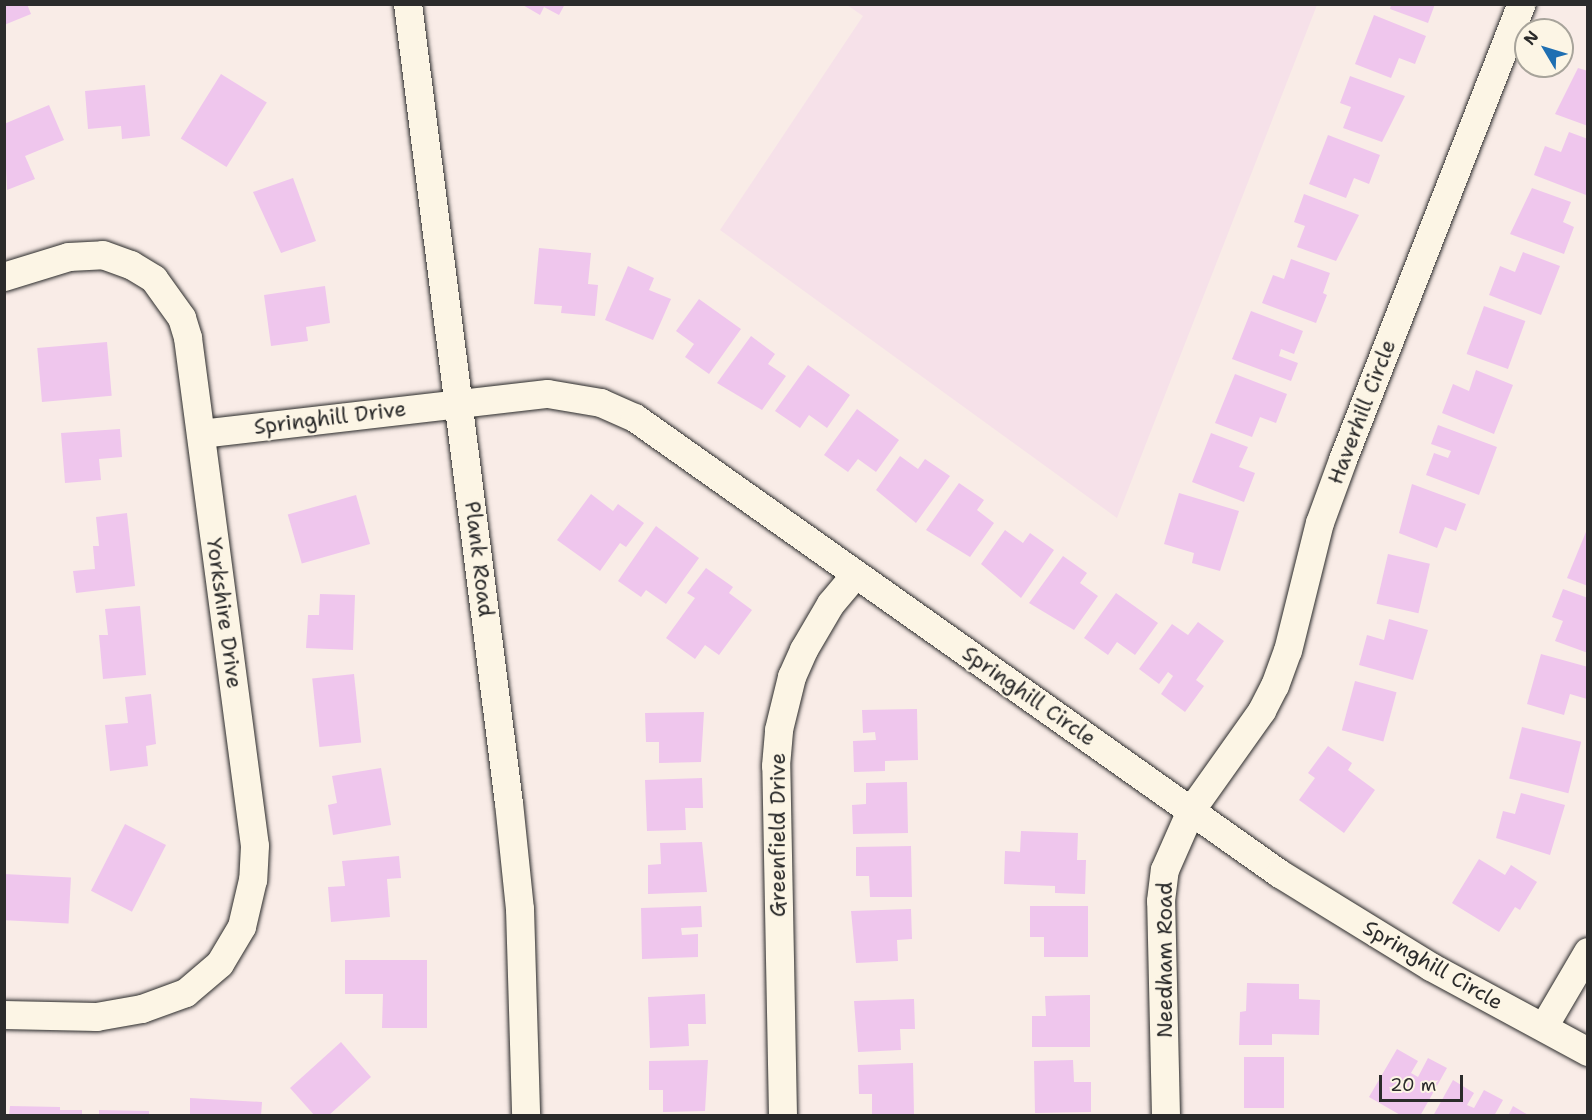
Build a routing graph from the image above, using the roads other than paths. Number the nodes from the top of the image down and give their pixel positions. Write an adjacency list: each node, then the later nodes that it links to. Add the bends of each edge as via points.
1 (408, 4): 4 (street, Plank Road)
2 (1522, 4): 7 (street, Haverhill Circle, via 1320,523 1288,651 1275,686 1262,711)
3 (4, 277): 5 (street, Yorkshire Drive, via 51,261 87,256 118,259 142,271 164,290 182,318)
4 (459, 403): 5 (street, Springhill Drive); 6 (street, Springhill Circle, via 548,394 601,403 643,424); 12 (street, Plank Road, via 518,889)
5 (201, 434): 9 (street, Yorkshire Drive, via 255,846 253,880 242,927 220,964 186,993 142,1009 96,1017)
6 (855, 574): 7 (street, Springhill Circle); 13 (street, Greenfield Drive, via 831,604 804,650 779,730 776,766)
7 (1191, 811): 10 (street, Springhill Circle, via 1280,874 1356,921); 14 (street, Needham Road, via 1166,870 1161,901)
8 (1587, 952): 10 (street)
9 (4, 1015)
10 (1544, 1027): 11 (street, Springhill Circle)
11 (1587, 1052)
12 (526, 1116)
13 (783, 1116)
14 (1166, 1116)

